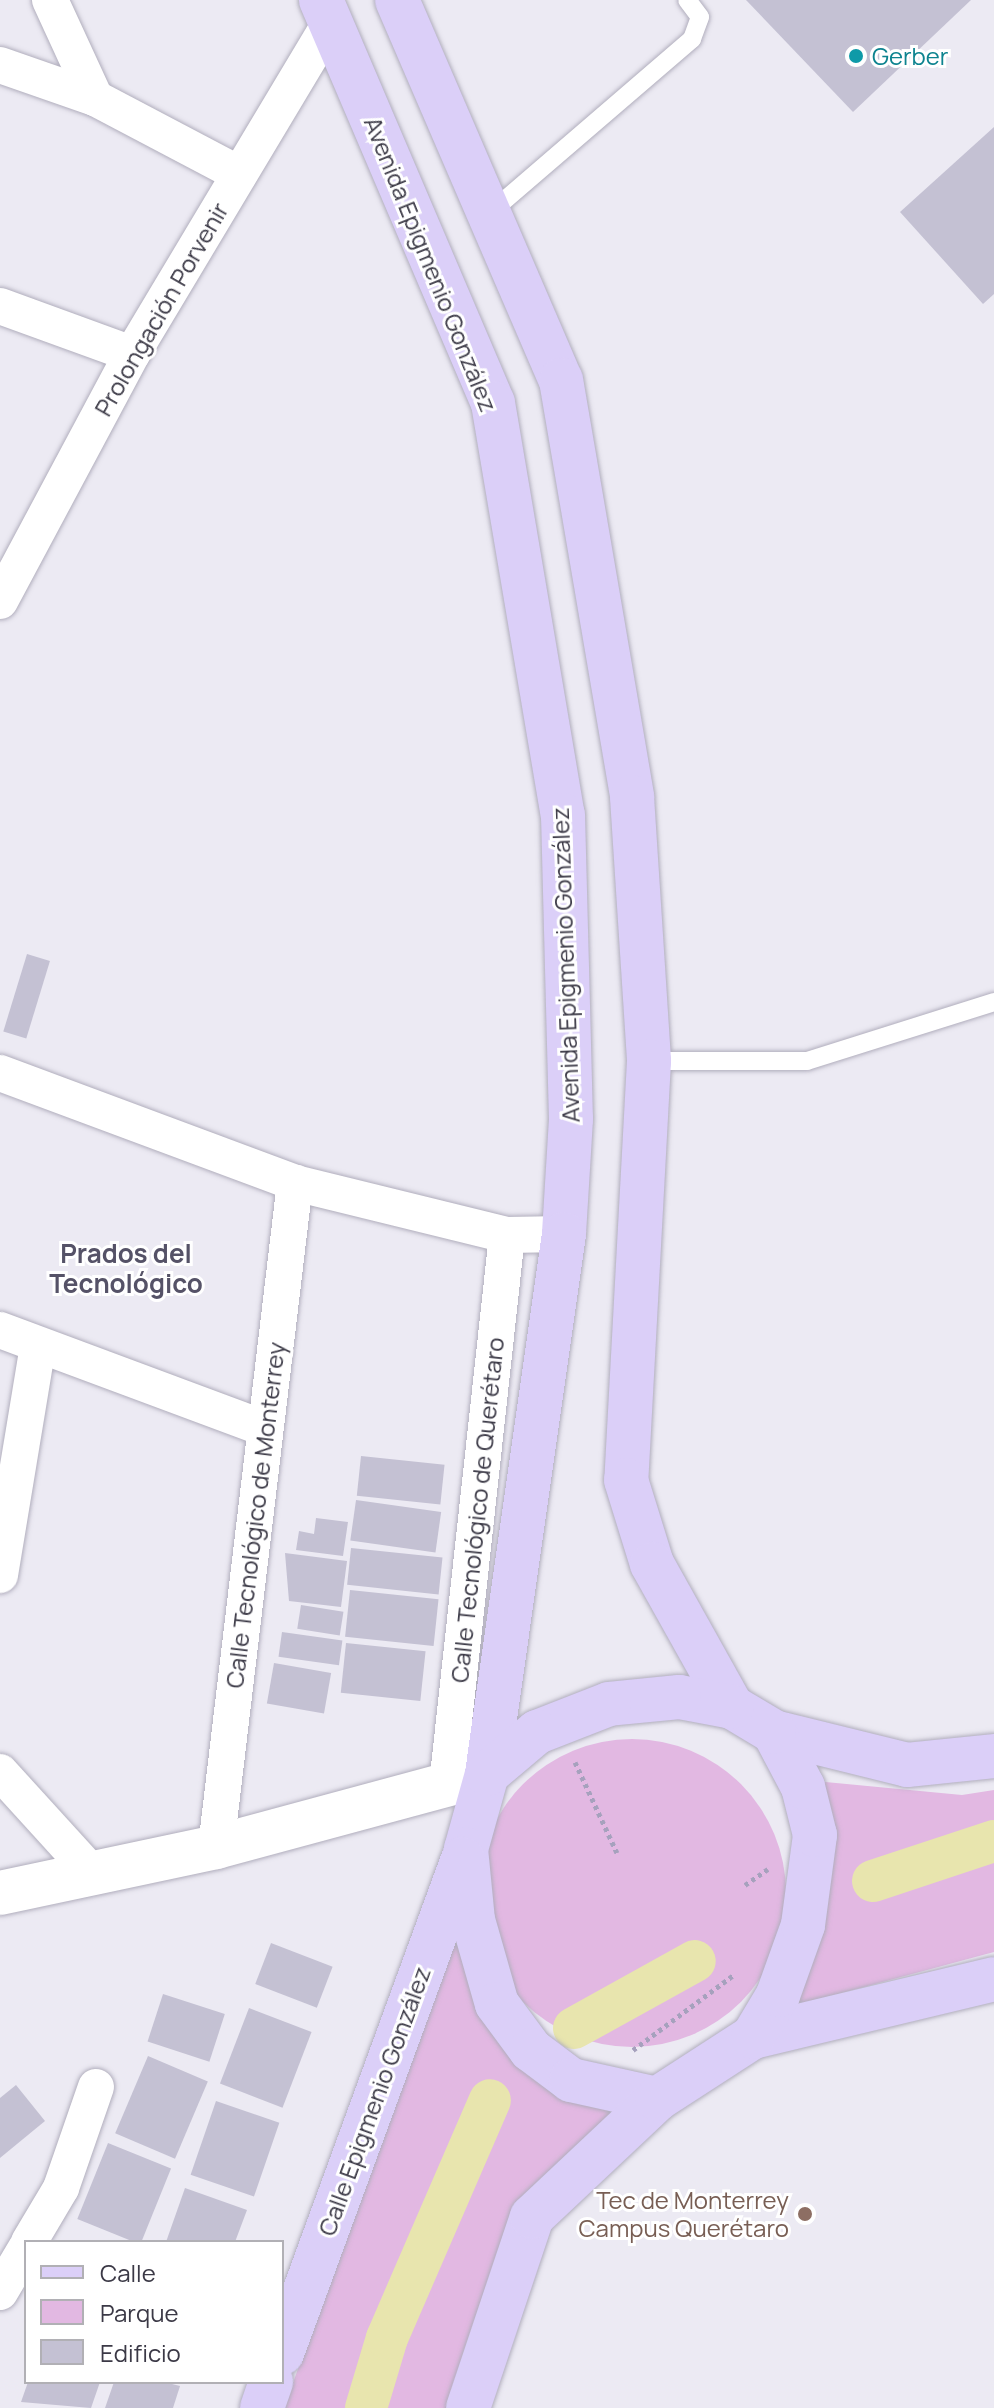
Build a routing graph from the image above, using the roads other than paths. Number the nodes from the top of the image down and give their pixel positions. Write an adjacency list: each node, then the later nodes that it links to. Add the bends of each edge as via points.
1 (50, 0): 6 (street)
2 (397, 0): 8 (main road)
3 (687, 0): 8 (lane, via 700,17 692,39)
4 (326, 11): 7 (street, Prolongación Porvenir); 17 (main road, Avenida Epigmenio González, via 493,403 563,815 571,1119)
5 (0, 65): 6 (street)
6 (95, 98): 7 (street)
7 (239, 174): 10 (street, Prolongación Porvenir)
8 (492, 211): 14 (main road, via 561,380 632,797)
9 (0, 306): 10 (street)
10 (132, 354): 11 (street, Prolongación Porvenir)
11 (10, 562): 12 (street, Prolongación Porvenir)
12 (0, 601)
13 (994, 1002): 14 (lane, via 831,1057)
14 (649, 1061): 23 (main road, via 626,1480 652,1564)
15 (0, 1074): 16 (street)
16 (295, 1183): 18 (street); 21 (street, Calle Tecnológico de Monterrey)
17 (564, 1234): 18 (street); 27 (main road, Avenida Epigmenio González)
18 (507, 1235): 27 (street, Calle Tecnológico de Querétaro)
19 (0, 1330): 20 (street)
20 (38, 1346): 21 (street); 22 (street)
21 (264, 1428): 28 (street, Calle Tecnológico de Monterrey)
22 (0, 1575)
23 (732, 1707): 24 (main road); 27 (main road, via 679,1697 609,1704 537,1732)
24 (774, 1732): 25 (main road, via 907,1765); 33 (main road, via 803,1787 815,1835 793,1968)
25 (994, 1756)
26 (0, 1772): 30 (street)
27 (467, 1780): 28 (street); 29 (main road, Calle Epigmenio González)
28 (216, 1847): 30 (street)
29 (466, 1849): 35 (main road, via 473,1920 497,2004 531,2050 571,2080); 39 (main road, Calle Epigmenio González)
30 (90, 1871): 31 (street)
31 (0, 1893)
32 (994, 1979): 33 (main road)
33 (753, 2037): 35 (main road)
34 (96, 2087): 36 (street, via 61,2188)
35 (657, 2099): 42 (main road, via 532,2217)
36 (30, 2240)
37 (24, 2251): 38 (street)
38 (0, 2292)
39 (284, 2348)
40 (270, 2384): 41 (main road)
41 (262, 2408)
42 (468, 2408)

